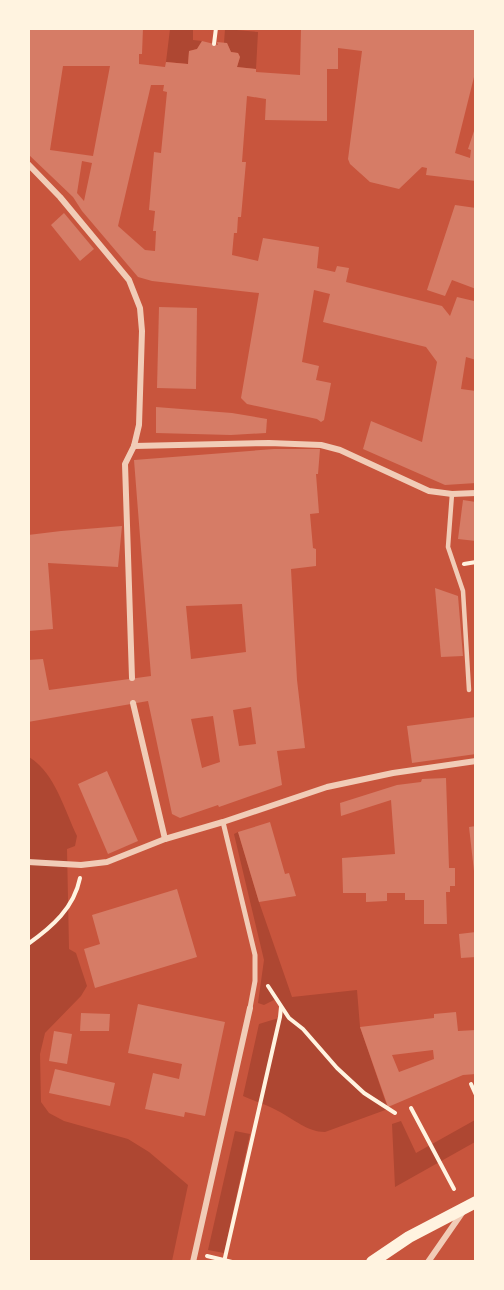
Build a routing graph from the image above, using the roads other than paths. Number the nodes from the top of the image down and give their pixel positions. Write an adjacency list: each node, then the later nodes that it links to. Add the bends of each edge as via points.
1 (28, 164): 2 (street, via 129,280 141,308 139,425)
2 (135, 446): 4 (street, via 321,445 429,491); 5 (street, via 125,464)
3 (476, 493): 4 (street)
4 (452, 494): 6 (lane, via 448,547 463,591)
5 (132, 678)
6 (469, 690)
7 (133, 703): 10 (street)
8 (476, 761): 9 (street, via 327,787)
9 (223, 822): 10 (street); 12 (street, via 255,955)
10 (165, 839): 11 (street, via 107,862 81,866)
11 (28, 862)
12 (250, 1008): 15 (street)
13 (470, 1204): 14 (main road, via 409,1237); 17 (street)
14 (387, 1257): 16 (main road)
15 (193, 1262)
16 (372, 1262)
17 (428, 1262)

